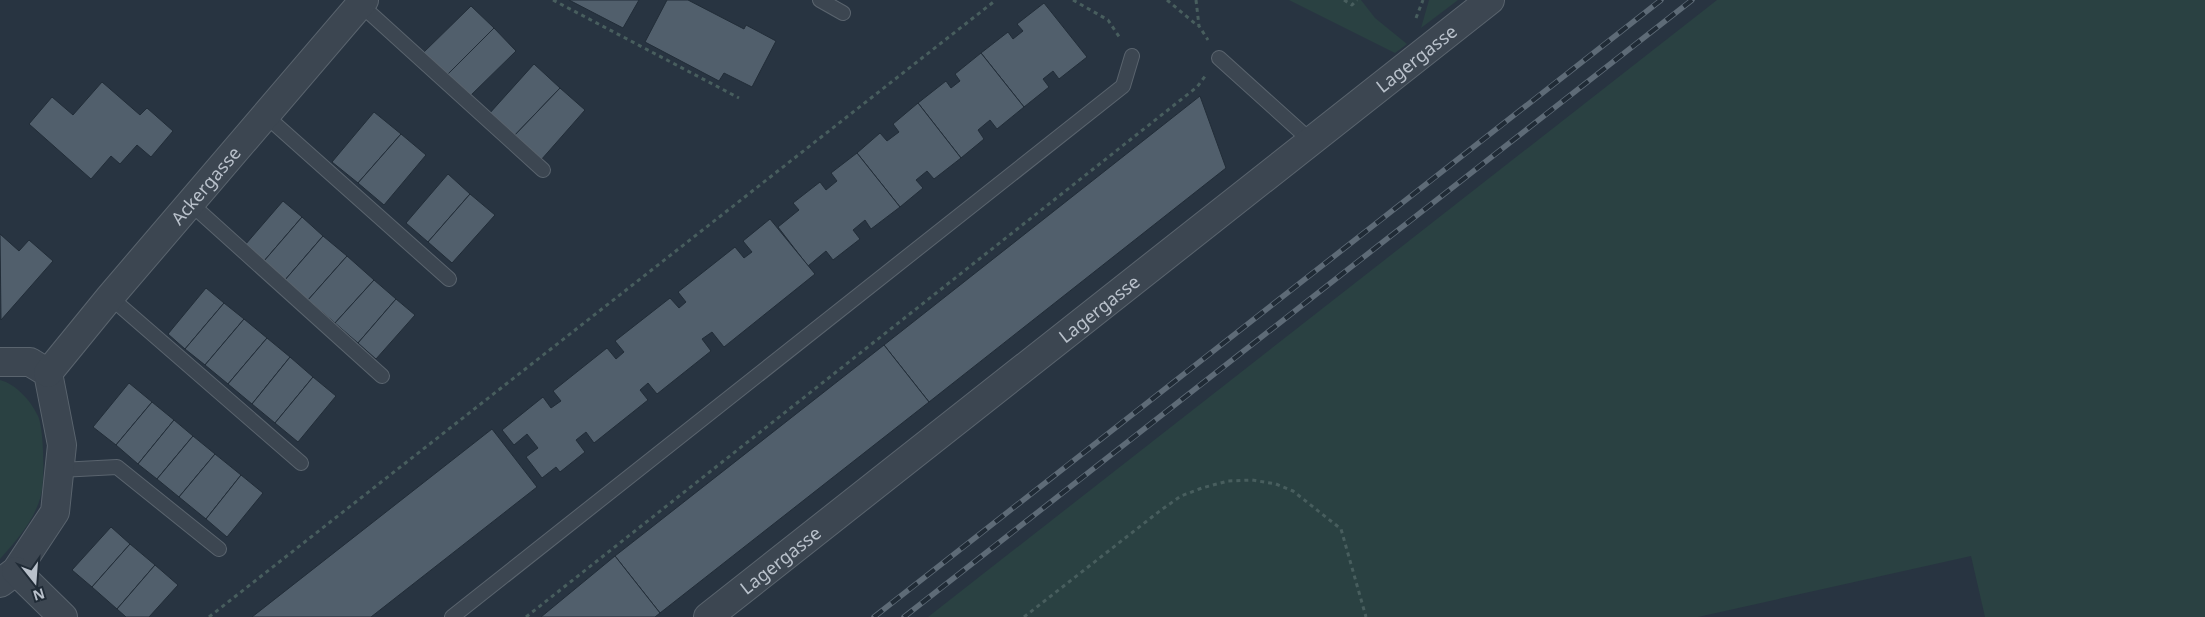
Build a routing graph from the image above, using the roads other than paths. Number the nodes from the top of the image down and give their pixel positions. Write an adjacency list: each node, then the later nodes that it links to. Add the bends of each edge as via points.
1 (820, 0): 4 (lane)
2 (1490, 0): 8 (street, Lagergasse)
3 (362, 2): 7 (street, Ackergasse); 9 (lane)
4 (843, 13)
5 (1132, 56): 21 (lane, via 1123,86)
6 (1219, 58): 8 (lane)
7 (265, 115): 10 (street, Ackergasse); 11 (lane)
8 (1311, 141): 22 (street, Lagergasse)
9 (543, 170)
10 (190, 203): 12 (street, Ackergasse); 15 (lane)
11 (449, 280)
12 (110, 297): 14 (street, Ackergasse); 16 (lane)
13 (0, 362): 14 (street, via 30,362)
14 (48, 373): 17 (street, via 62,445)
15 (382, 376)
16 (301, 463)
17 (60, 470): 18 (lane, via 117,467); 19 (street, via 55,512)
18 (219, 549)
19 (8, 577): 20 (street)
20 (63, 617)
21 (452, 617)
22 (708, 617)

